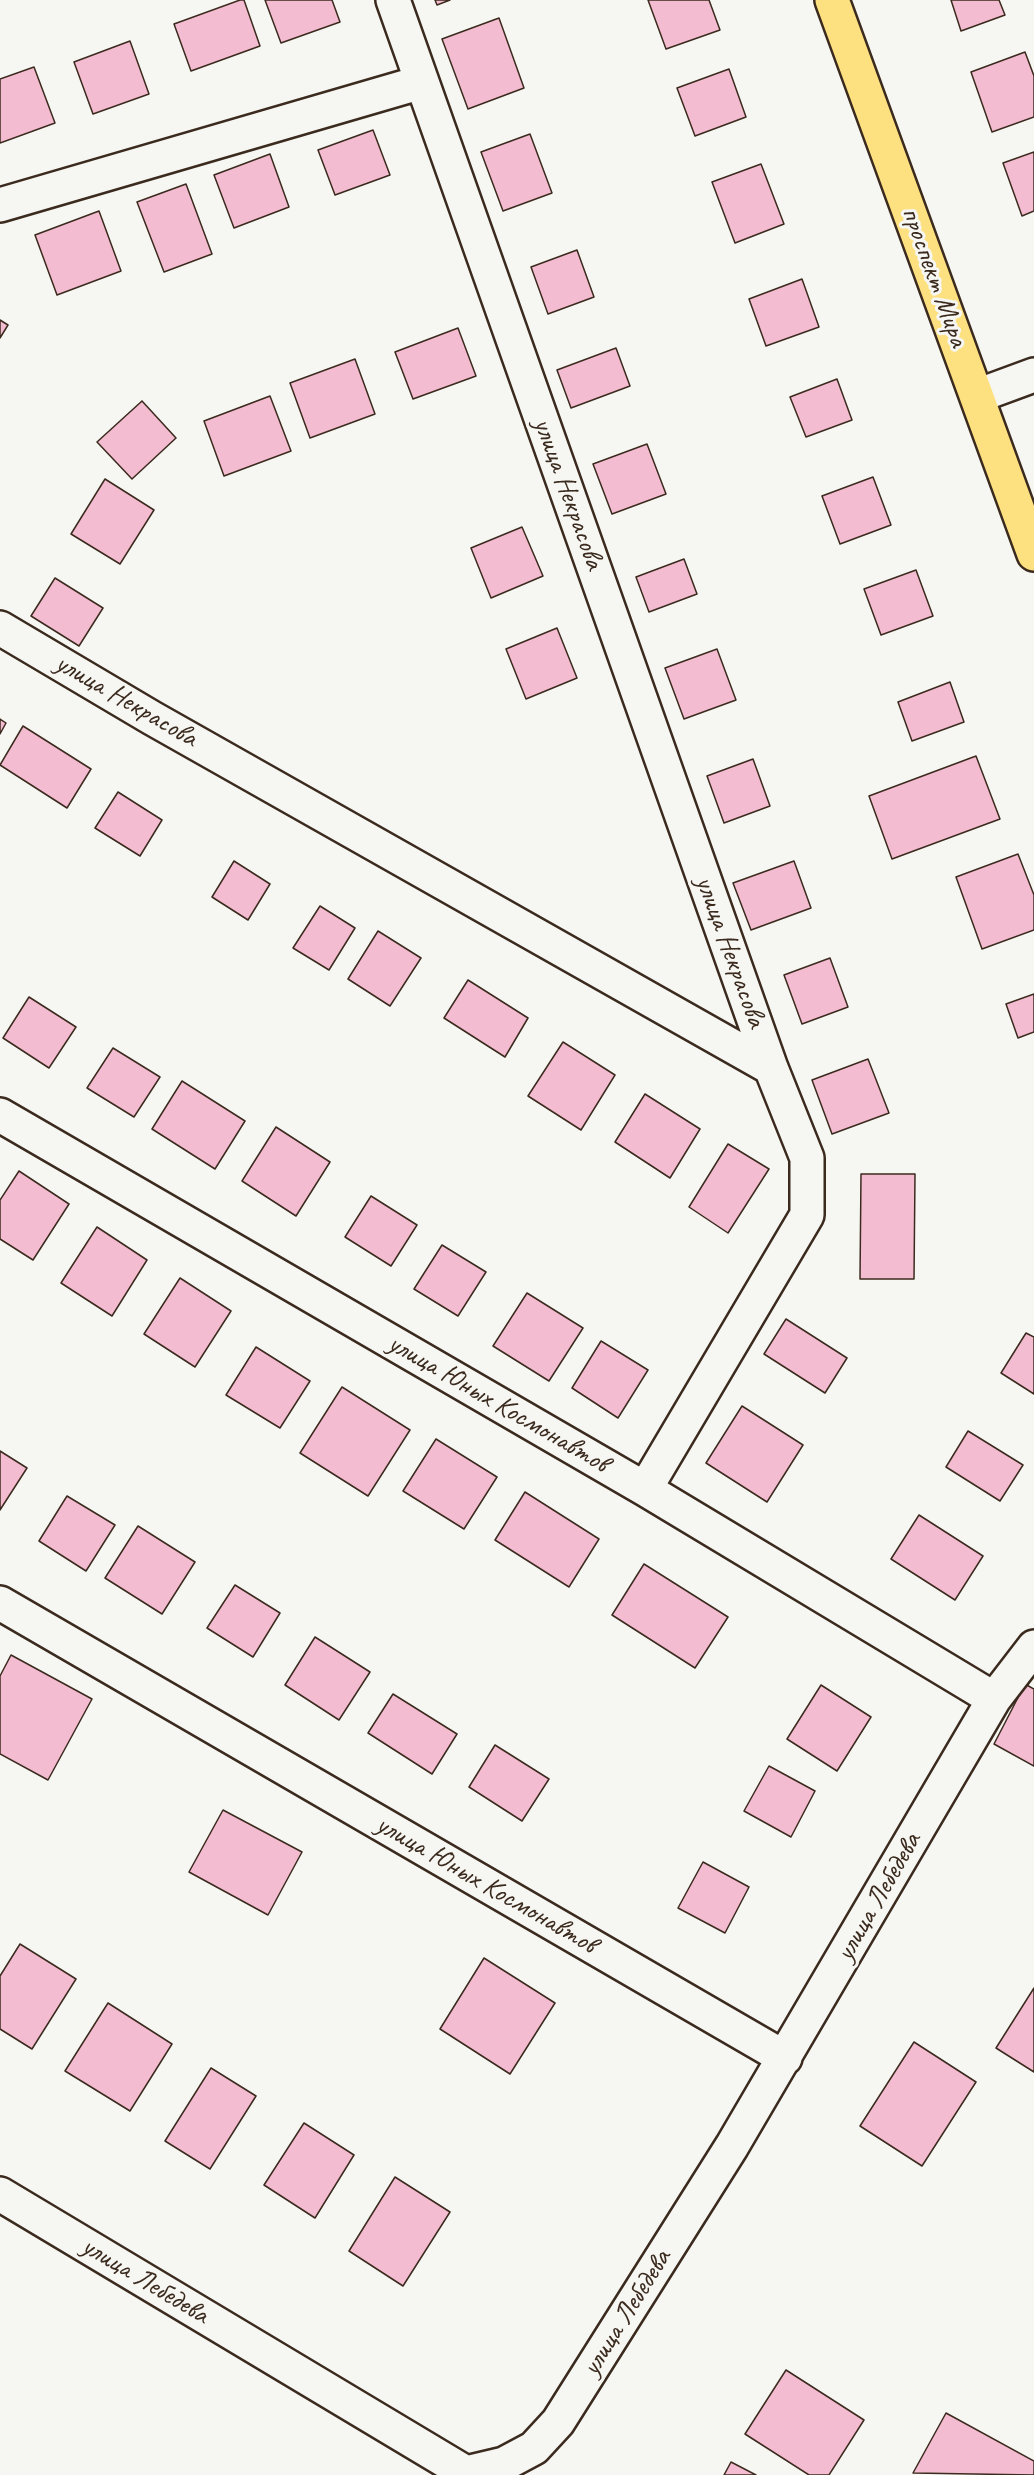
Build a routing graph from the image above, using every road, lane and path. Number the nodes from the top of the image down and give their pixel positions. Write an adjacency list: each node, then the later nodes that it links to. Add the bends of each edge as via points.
1 (393, 0): 3 (street, улица Некрасова)
2 (832, 0): 6 (main road, проспект Мира)
3 (422, 82): 4 (street); 9 (street, улица Некрасова)
4 (0, 205)
5 (1034, 375): 6 (street)
6 (977, 396): 7 (main road, проспект Мира)
7 (1034, 554)
8 (0, 628): 9 (street, улица Некрасова)
9 (771, 1068): 11 (street, via 807,1158 807,1215)
10 (0, 1115): 11 (street, улица Юных Космонавтов)
11 (645, 1489): 14 (street, улица Юных Космонавтов)
12 (0, 1603): 15 (street, улица Юных Космонавтов)
13 (1034, 1647): 14 (street, улица Лебедева)
14 (994, 1699): 15 (street, улица Лебедева)
15 (785, 2058): 17 (street, улица Лебедева, via 558,2422)
16 (0, 2194): 17 (street, улица Лебедева, via 466,2473)
17 (508, 2470)

